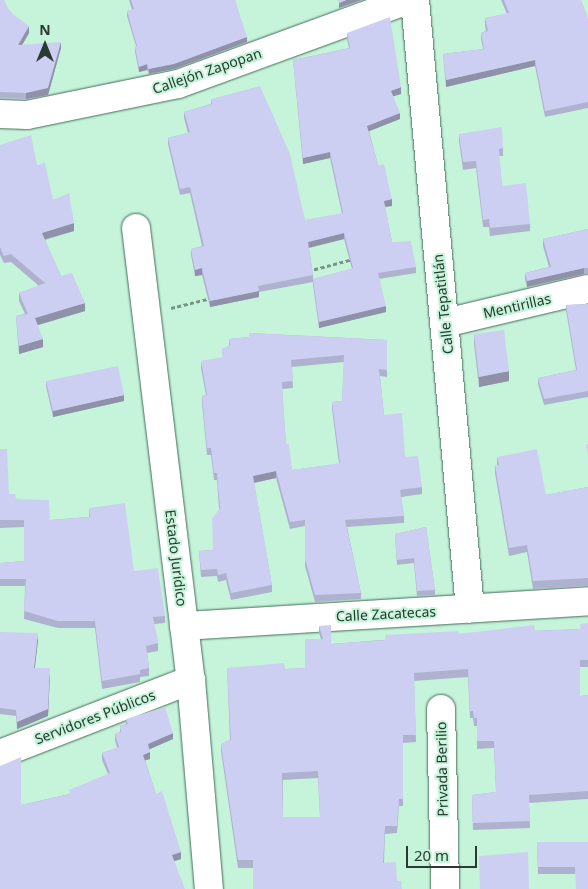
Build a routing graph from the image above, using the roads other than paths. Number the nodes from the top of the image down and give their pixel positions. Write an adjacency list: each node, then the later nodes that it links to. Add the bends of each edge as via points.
1 (408, 0): 3 (street, Callejón Zapopan, via 178,84 27,115)
2 (414, 0): 6 (street, Calle Tepatitlán)
3 (0, 114)
4 (136, 228): 9 (street, Estado Jurídico)
5 (588, 289): 6 (street, Mentirillas)
6 (445, 323): 8 (street, Calle Tepatitlán)
7 (588, 601): 8 (street, Calle Zacatecas)
8 (470, 609): 9 (street, Calle Zacatecas)
9 (184, 626): 10 (street, Estado Jurídico)
10 (191, 680): 12 (street, Servidores Públicos); 13 (street, Estado Jurídico)
11 (440, 709): 14 (street, Privada Berilio)
12 (0, 754)
13 (209, 889)
14 (445, 889)

